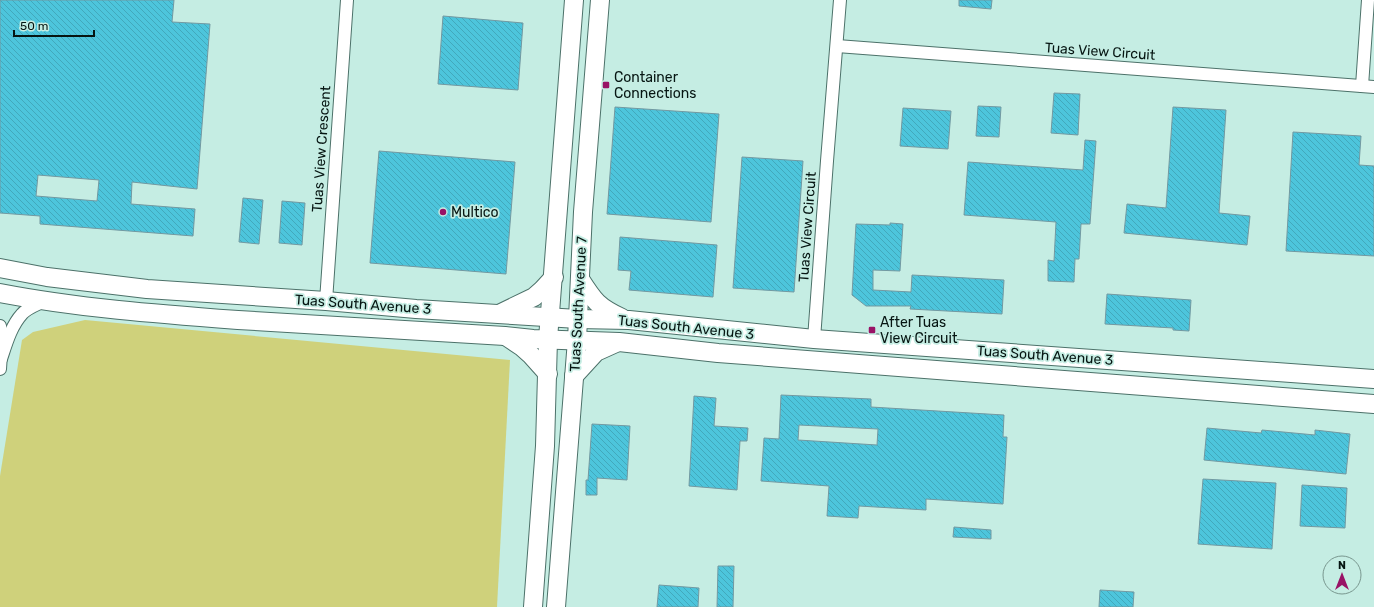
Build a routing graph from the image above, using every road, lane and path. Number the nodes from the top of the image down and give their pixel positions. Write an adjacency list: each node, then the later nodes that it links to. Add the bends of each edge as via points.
1 (348, 0): 14 (street, Tuas View Crescent)
2 (574, 0): 10 (street, Tuas South Avenue 7)
3 (600, 0): 11 (street, Tuas South Avenue 7)
4 (840, 0): 6 (street, Tuas View Circuit)
5 (1368, 0): 7 (street)
6 (837, 46): 7 (street, Tuas View Circuit); 22 (street, Tuas View Circuit)
7 (1362, 86): 8 (street, Tuas View Circuit)
8 (1374, 87)
9 (0, 268): 14 (street, Tuas South Avenue 3, via 47,278 147,289)
10 (554, 277): 15 (street, via 534,297); 16 (street, Tuas South Avenue 7)
11 (580, 279): 17 (street, Tuas South Avenue 7); 18 (street, via 590,295 605,310)
12 (0, 293): 13 (street, Tuas South Avenue 3)
13 (44, 301): 20 (street, Tuas South Avenue 3, via 183,316); 25 (street, via 22,314 8,338)
14 (326, 301): 15 (street, Tuas South Avenue 3)
15 (499, 314): 16 (street, Tuas South Avenue 3)
16 (550, 317): 17 (street, Tuas South Avenue 3); 21 (street, Tuas South Avenue 7)
17 (578, 319): 18 (street, Tuas South Avenue 3); 23 (street, Tuas South Avenue 7)
18 (629, 320): 22 (street, Tuas South Avenue 3)
19 (0, 326): 25 (street)
20 (505, 336): 21 (street, Tuas South Avenue 3); 26 (street, via 527,351)
21 (548, 339): 23 (street, Tuas South Avenue 3); 26 (street, Tuas South Avenue 7)
22 (814, 339): 28 (street, Tuas South Avenue 3)
23 (577, 340): 24 (street, Tuas South Avenue 3); 27 (street, Tuas South Avenue 7)
24 (619, 342): 27 (street, via 596,352); 29 (street, Tuas South Avenue 3, via 733,354)
25 (1, 364)
26 (548, 374): 30 (street, Tuas South Avenue 7)
27 (574, 376): 31 (street, Tuas South Avenue 7)
28 (1374, 379)
29 (1374, 404)
30 (533, 607)
31 (556, 607)

